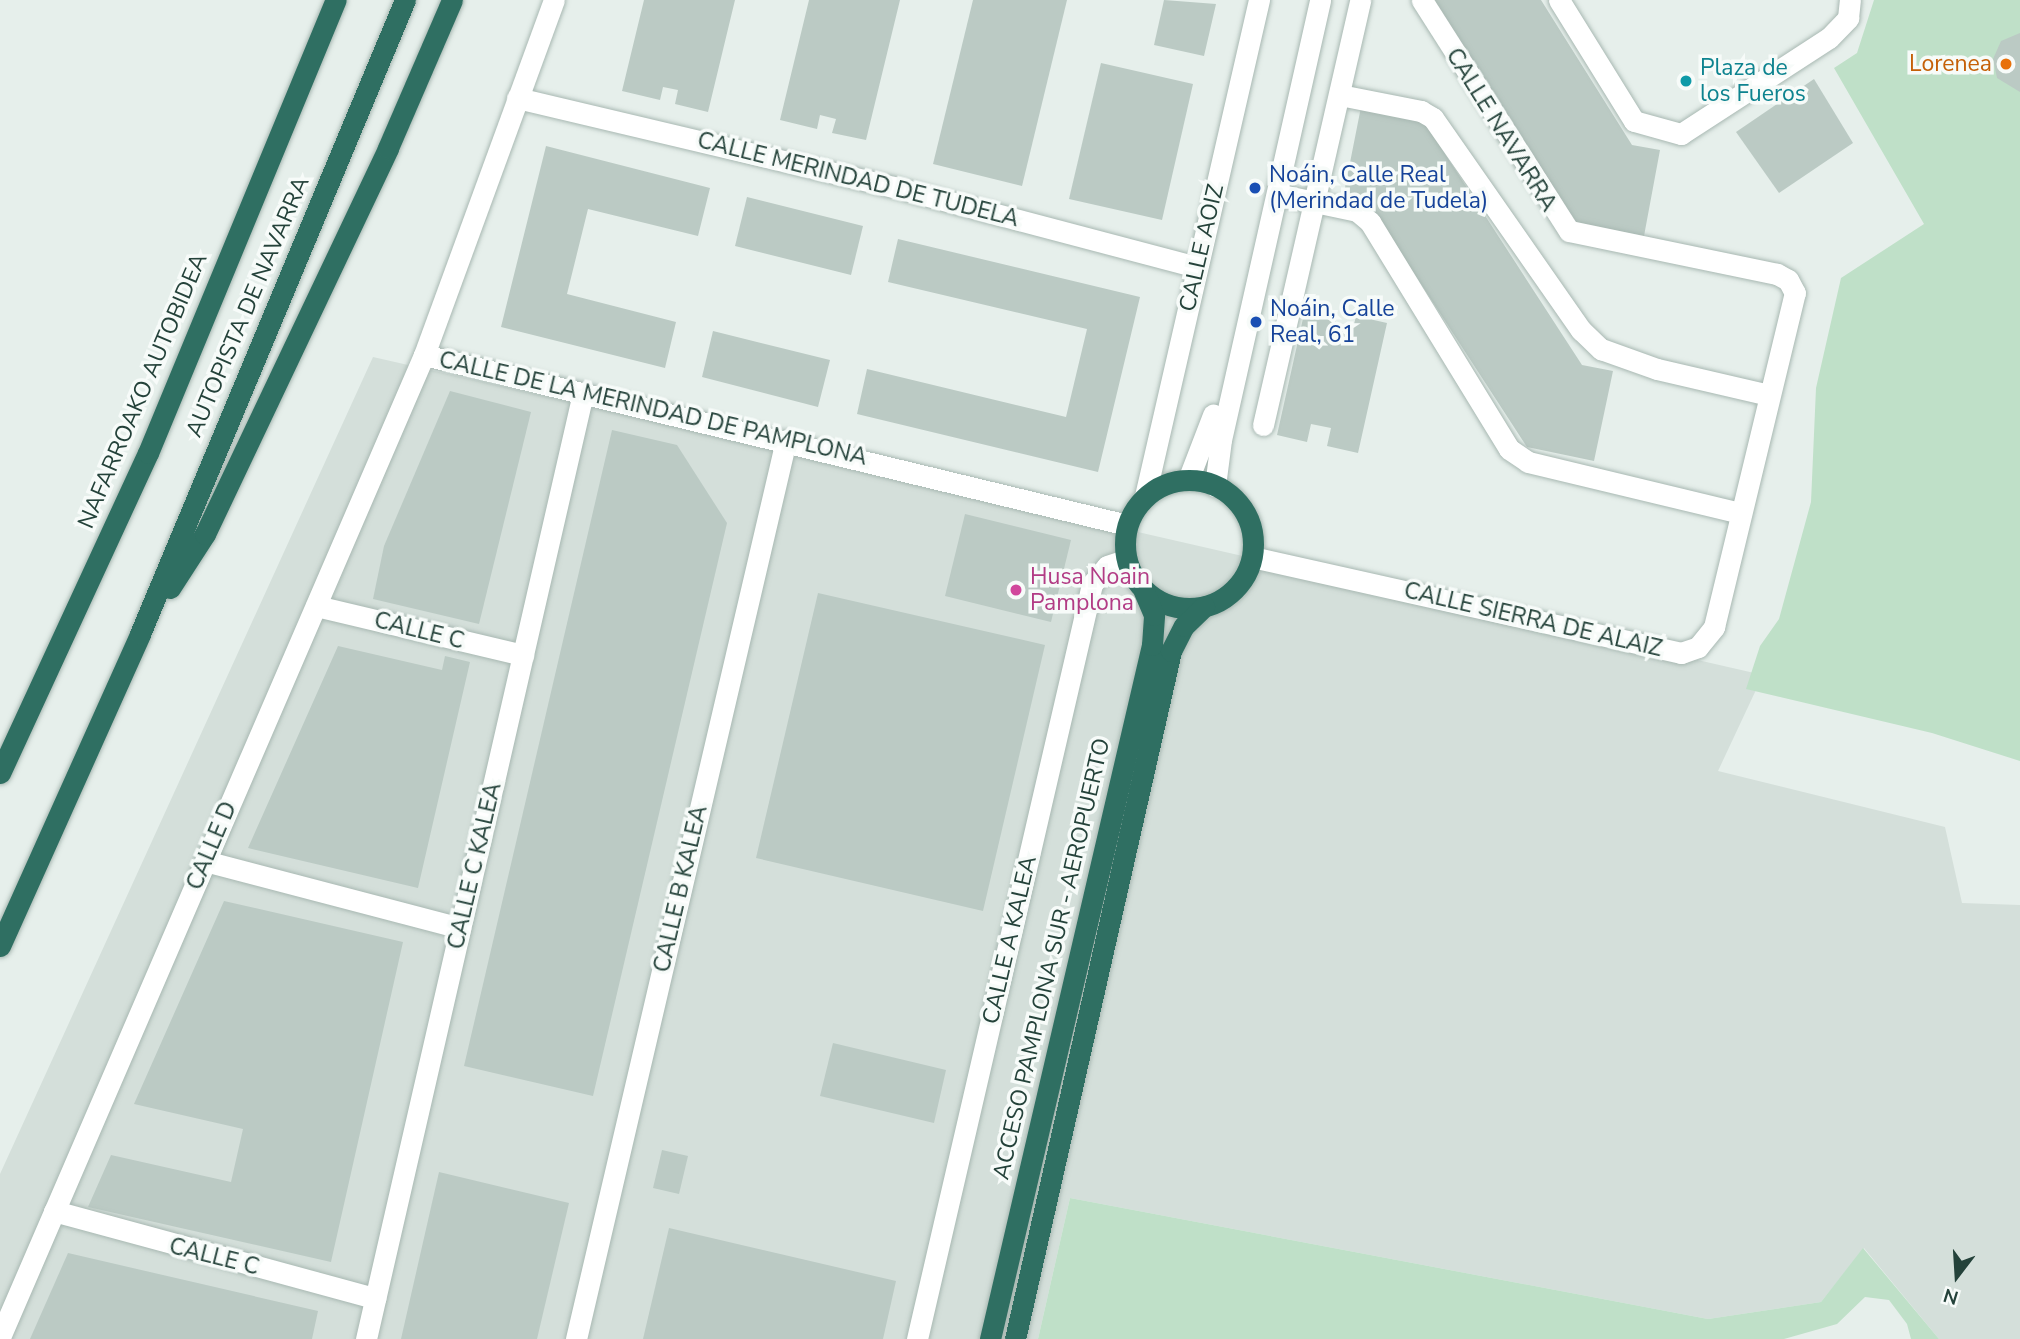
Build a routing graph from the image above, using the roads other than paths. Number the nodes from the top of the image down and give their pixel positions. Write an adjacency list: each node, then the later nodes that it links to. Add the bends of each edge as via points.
1 (335, 0): 35 (highway, NAFARROAKO AUTOBIDEA, via 148,453)
2 (405, 0): 33 (highway, AUTOPISTA DE NAVARRA)
3 (452, 0): 33 (highway, via 425,67 205,534)
4 (554, 0): 13 (street, CALLE DE LA MERINDAD DE PAMPLONA)
5 (1259, 0): 16 (street, CALLE AOIZ)
6 (1308, 0): 23 (street, via 1208,437)
7 (1321, 0): 14 (street)
8 (1360, 0): 12 (street)
9 (1422, 0): 17 (street, CALLE NAVARRA, via 1569,231 1777,274 1788,280)
10 (1559, 0): 11 (street, via 1634,121 1681,134 1829,38 1847,18)
11 (1850, 0)
12 (1340, 95): 15 (street); 20 (street, via 1421,111 1433,118 1581,330 1601,349 1657,369)
13 (517, 98): 16 (street, CALLE MERINDAD DE TUDELA, via 868,181); 18 (street, CALLE DE LA MERINDAD DE PAMPLONA)
14 (1277, 194): 15 (street); 24 (street, via 1221,440)
15 (1315, 204): 21 (street); 26 (street, via 1357,211 1370,222 1508,449 1528,462)
16 (1197, 267): 25 (street, CALLE AOIZ)
17 (1795, 293): 20 (street, CALLE SIERRA DE ALAIZ)
18 (424, 355): 19 (street, CALLE DE LA MERINDAD DE PAMPLONA); 31 (street, CALLE D)
19 (583, 393): 22 (street, CALLE DE LA MERINDAD DE PAMPLONA); 34 (street, CALLE C KALEA)
20 (1769, 395): 26 (street, CALLE SIERRA DE ALAIZ)
21 (1263, 425)
22 (786, 440): 27 (street, CALLE DE LA MERINDAD DE PAMPLONA); 43 (street, CALLE B KALEA)
23 (1188, 480): 24 (highway); 25 (highway, via 1158,487)
24 (1215, 486): 28 (highway, via 1246,515 1253,536)
25 (1146, 496): 27 (highway)
26 (1740, 513): 28 (street, CALLE SIERRA DE ALAIZ, via 1714,627 1698,647 1681,653)
27 (1127, 525): 29 (highway)
28 (1252, 557): 32 (highway, via 1235,589)
29 (1126, 560): 30 (highway); 44 (street, CALLE A KALEA, via 1107,566 1092,584)
30 (1144, 591): 32 (highway, via 1161,603); 45 (highway, ACCESO PAMPLONA SUR - AEROPUERTO, via 1154,615 1152,645)
31 (316, 606): 34 (street, CALLE C); 36 (street, CALLE D)
32 (1204, 607): 46 (highway, ACCESO PAMPLONA SUR - AEROPUERTO, via 1184,626 1171,650)
33 (140, 634): 38 (highway)
34 (523, 655): 37 (street, CALLE C KALEA)
35 (0, 774)
36 (205, 861): 37 (street); 39 (street, CALLE D)
37 (460, 928): 40 (street, CALLE C KALEA)
38 (0, 946)
39 (54, 1211): 40 (street, CALLE C); 41 (street, CALLE D)
40 (375, 1298): 42 (street, CALLE C KALEA)
41 (0, 1337)
42 (366, 1339)
43 (576, 1339)
44 (918, 1339)
45 (990, 1339)
46 (1015, 1339)

